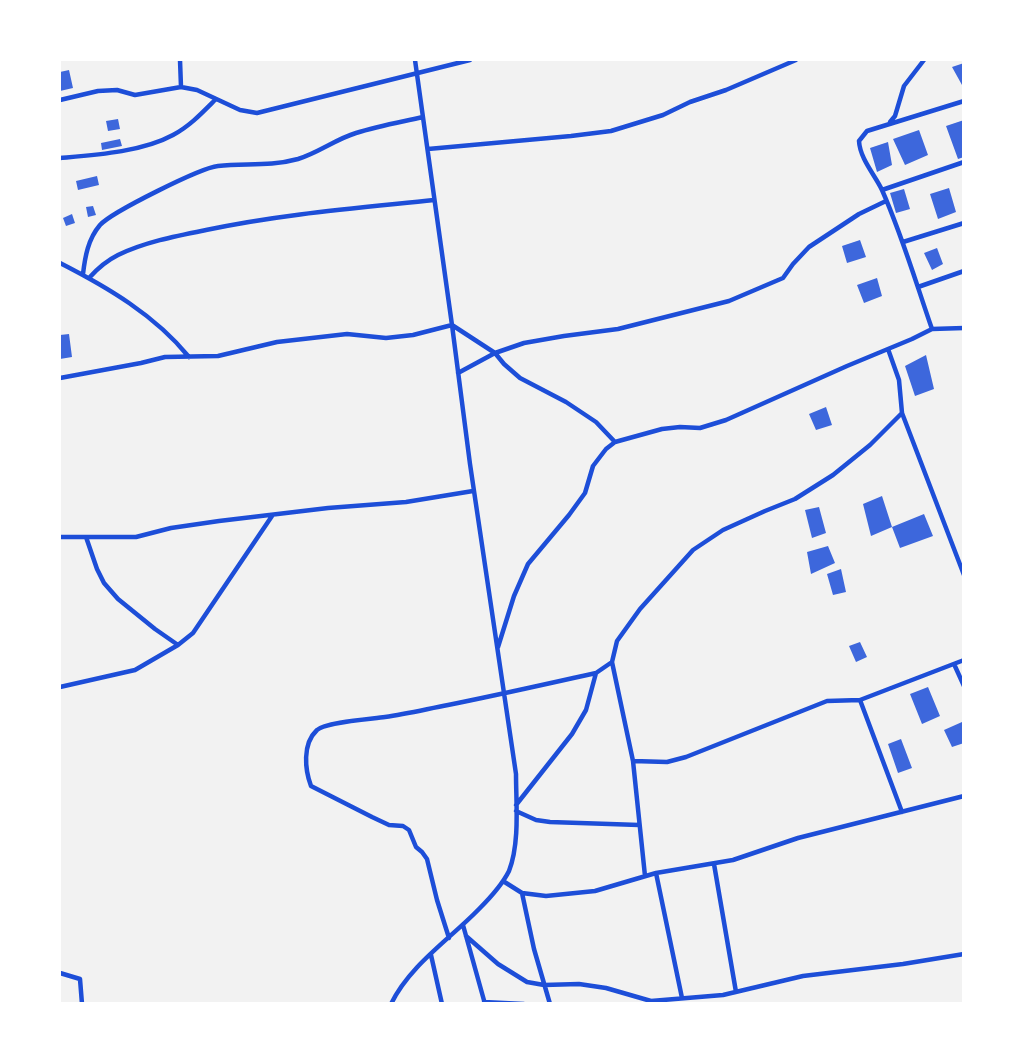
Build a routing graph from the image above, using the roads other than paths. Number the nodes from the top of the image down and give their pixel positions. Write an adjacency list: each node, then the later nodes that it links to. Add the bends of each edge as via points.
1 (180, 60): 7 (street)
2 (415, 60): 6 (street)
3 (470, 60): 6 (street)
4 (796, 60): 13 (street, via 663,115 611,131)
5 (924, 60): 12 (street, via 904,86)
6 (417, 73): 8 (street, via 257,113); 11 (street)
7 (181, 87): 8 (street); 9 (street, via 135,95 98,91)
8 (216, 99): 14 (street, via 176,134 156,143)
9 (60, 100)
10 (964, 101): 12 (street)
11 (423, 117): 13 (street); 23 (street, via 354,133 274,165 204,169 99,226 87,247)
12 (890, 123): 16 (street, via 867,131 859,141)
13 (428, 149): 17 (street)
14 (60, 158)
15 (964, 162): 16 (street)
16 (881, 190): 18 (street)
17 (434, 200): 24 (street, via 273,217 180,235 117,256); 26 (street)
18 (886, 201): 20 (street); 30 (street, via 809,247 783,278 729,300 618,329 524,343)
19 (964, 222): 20 (street)
20 (902, 242): 25 (street)
21 (60, 263): 23 (street)
22 (964, 271): 25 (street)
23 (83, 274): 24 (street)
24 (89, 278): 31 (street, via 148,316)
25 (918, 287): 28 (street)
26 (452, 325): 30 (street); 31 (street, via 386,338 330,335); 32 (street)
27 (964, 328): 28 (street)
28 (932, 329): 29 (street)
29 (888, 349): 34 (street, via 899,380); 35 (street, via 726,420 700,428 662,429)
30 (495, 353): 32 (street); 35 (street, via 520,378 596,422)
31 (189, 358): 33 (street, via 164,357)
32 (458, 373): 36 (street)
33 (60, 378)
34 (902, 413): 40 (street); 44 (street, via 824,481 795,499 723,530 694,550 640,609 617,642)
35 (615, 442): 42 (street, via 593,466 585,493 528,564)
36 (474, 491): 37 (street); 42 (street)
37 (273, 515): 39 (street, via 136,537); 41 (street, via 193,632)
38 (60, 537): 39 (street)
39 (86, 537): 41 (street, via 104,583)
40 (964, 575)
41 (178, 645): 48 (street, via 135,670)
42 (497, 648): 49 (street)
43 (964, 660): 45 (street)
44 (612, 662): 46 (street); 51 (street)
45 (954, 664): 47 (street); 50 (street)
46 (596, 673): 49 (street); 53 (street, via 586,710 572,734)
47 (964, 686)
48 (60, 687)
49 (505, 694): 53 (street); 63 (street, via 330,724 317,729 309,742 306,774 311,786 389,825 409,830 427,859)
50 (860, 700): 51 (street, via 827,701 686,757 667,762); 54 (street)
51 (632, 761): 55 (street)
52 (964, 796): 54 (street)
53 (516, 808): 55 (street, via 550,822); 59 (street, via 515,847)
54 (902, 812): 56 (street)
55 (639, 825): 58 (street)
56 (714, 864): 57 (street); 68 (street)
57 (656, 873): 58 (street); 70 (street)
58 (645, 876): 60 (street, via 595,891 546,896)
59 (503, 881): 60 (street); 61 (street)
60 (522, 892): 67 (street)
61 (463, 925): 62 (street); 63 (street)
62 (466, 936): 67 (street, via 516,976); 75 (street)
63 (449, 938): 65 (street)
64 (964, 954): 68 (street, via 803,976)
65 (431, 955): 73 (street); 74 (street)
66 (60, 973): 72 (street, via 80,979)
67 (544, 985): 71 (street, via 606,988); 77 (street)
68 (736, 992): 69 (street)
69 (704, 996): 70 (street); 78 (street)
70 (681, 998): 71 (street)
71 (651, 1002)
72 (82, 1003)
73 (391, 1003)
74 (442, 1003)
75 (485, 1003): 76 (street)
76 (524, 1003)
77 (550, 1003)
78 (709, 1003)

